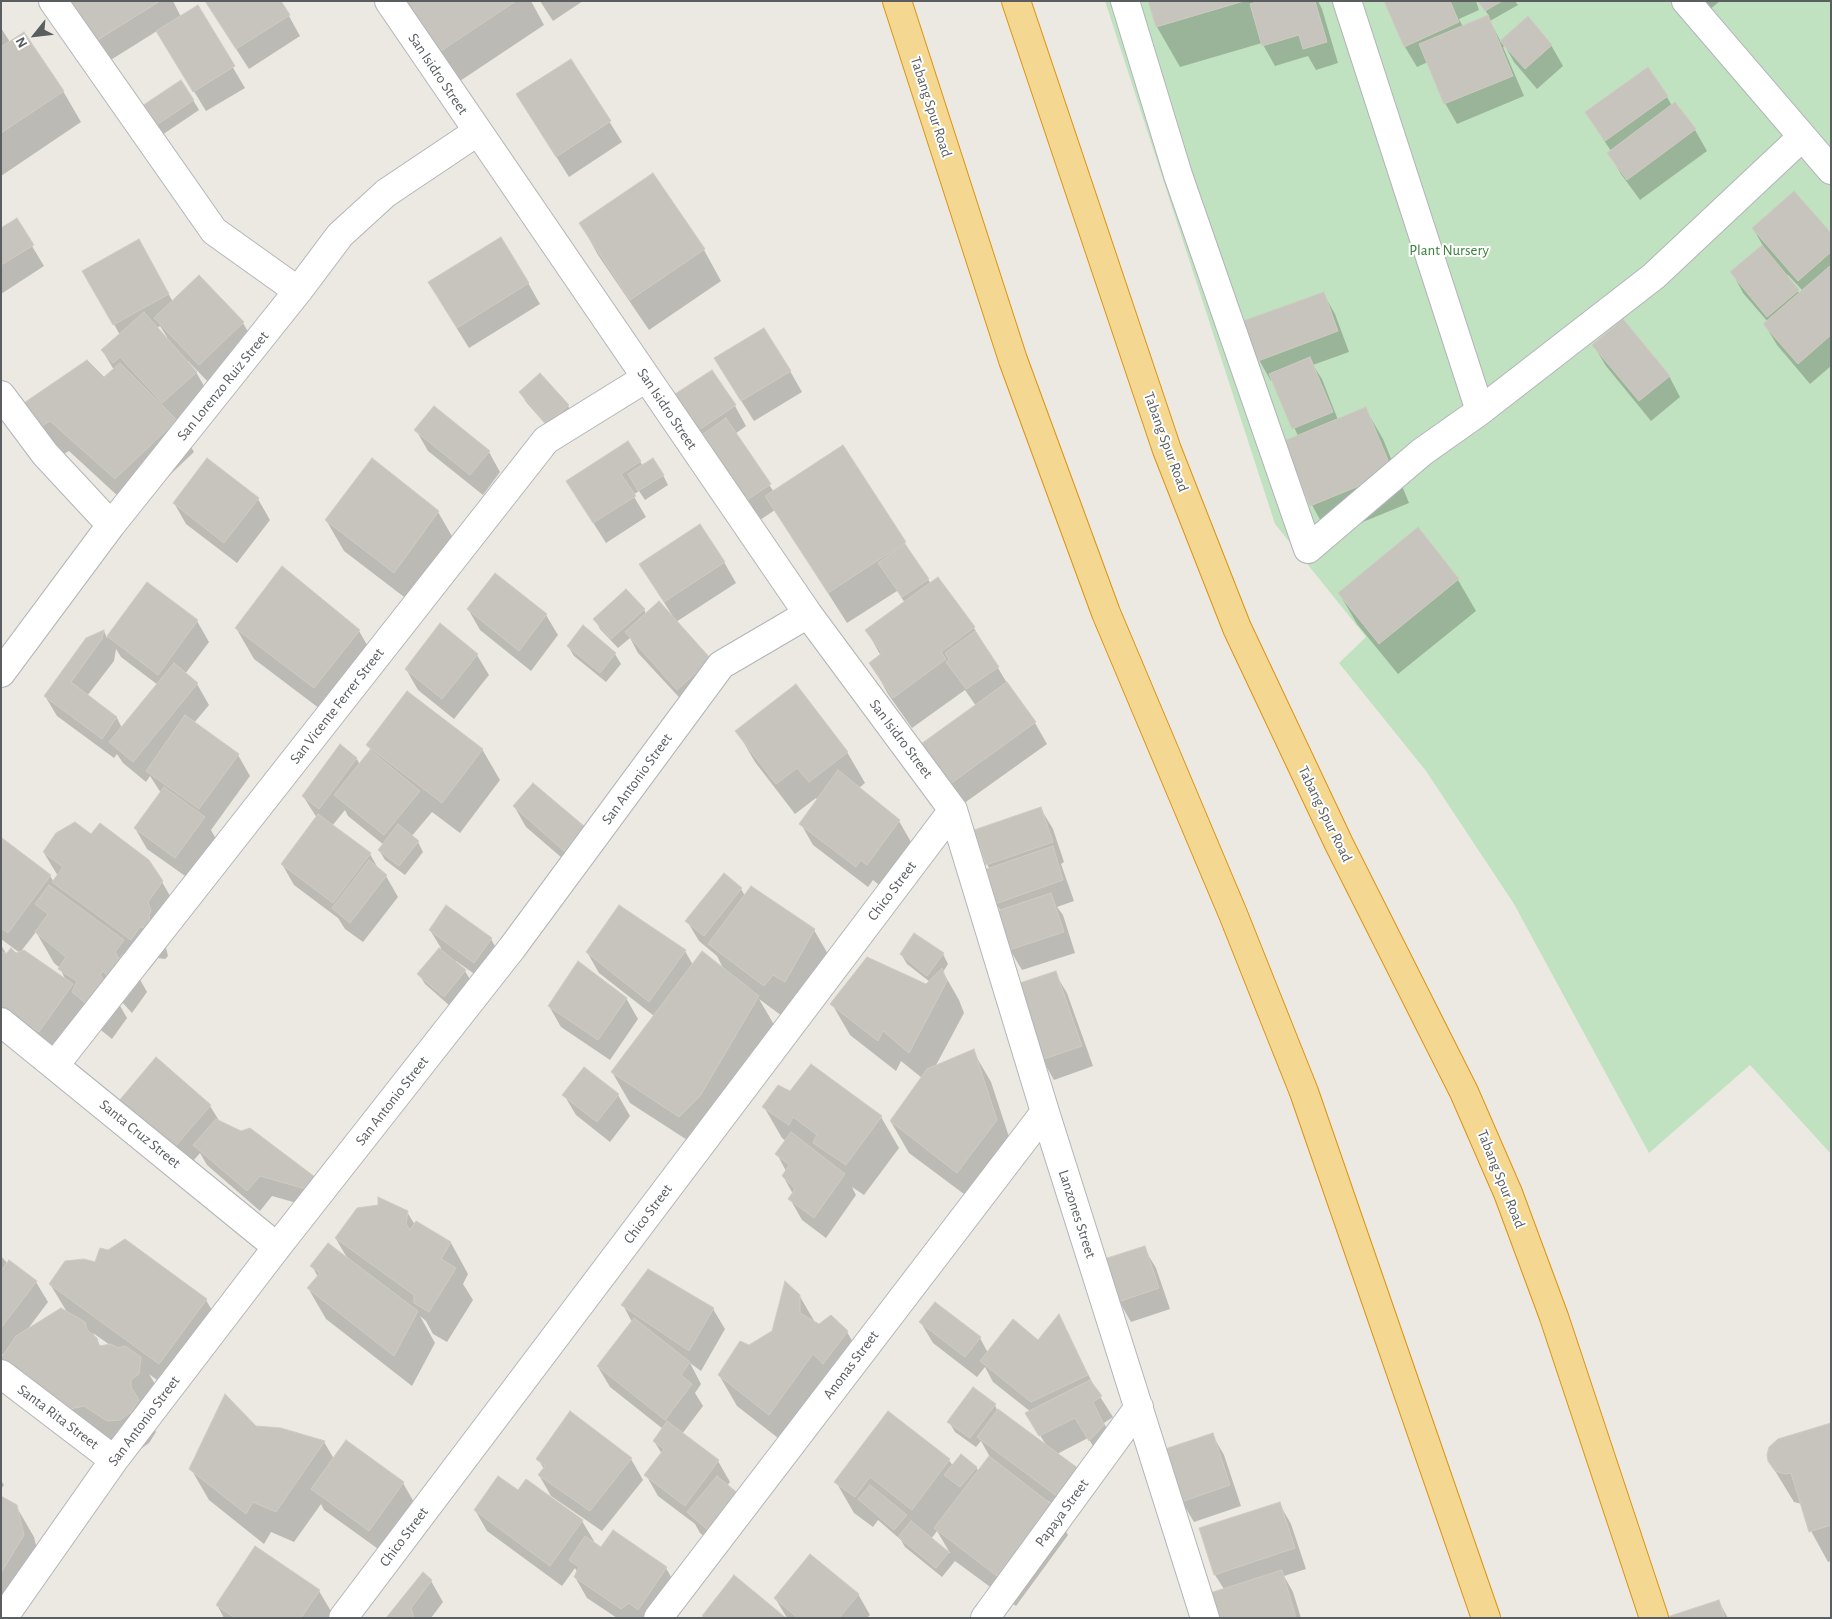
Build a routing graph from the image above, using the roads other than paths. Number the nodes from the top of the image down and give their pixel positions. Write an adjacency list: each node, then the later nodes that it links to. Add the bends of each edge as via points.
1 (53, 1): 11 (street, via 214,231)
2 (388, 1): 8 (street, San Isidro Street)
3 (897, 1): 31 (highway, Tabang Spur Road, via 1017,369 1106,613 1304,1092)
4 (1016, 1): 32 (highway, Tabang Spur Road, via 1167,450 1237,628 1339,844 1464,1092 1508,1193 1554,1317)
5 (1125, 1): 14 (street, via 1178,174 1308,548 1422,452)
6 (1347, 1): 14 (street)
7 (1686, 1): 9 (street)
8 (477, 132): 11 (street, San Lorenzo Ruiz Street, via 386,193 340,235); 12 (street, San Isidro Street)
9 (1802, 137): 10 (street); 14 (street, via 1654,276)
10 (1831, 170)
11 (298, 291): 15 (street, San Lorenzo Ruiz Street)
12 (646, 378): 16 (street, San Isidro Street); 20 (street, San Vicente Ferrer Street, via 546,440)
13 (1, 395): 15 (street, via 45,454)
14 (1480, 411)
15 (112, 526): 17 (street, San Lorenzo Ruiz Street)
16 (808, 614): 18 (street, San Isidro Street); 22 (street, San Antonio Street, via 721,665 512,948)
17 (1, 673)
18 (953, 810): 21 (street, Lanzones Street); 27 (street, Chico Street)
19 (1, 1022): 20 (street, Santa Cruz Street)
20 (55, 1065): 22 (street, Santa Cruz Street)
21 (1045, 1112): 24 (street, Lanzones Street); 28 (street, Anonas Street)
22 (277, 1247): 25 (street, San Antonio Street)
23 (1, 1374): 25 (street, Santa Rita Street)
24 (1139, 1407): 29 (street, Papaya Street); 30 (street, Lanzones Street)
25 (114, 1460): 26 (street, San Antonio Street)
26 (3, 1618)
27 (343, 1618)
28 (658, 1618)
29 (985, 1618)
30 (1205, 1618)
31 (1486, 1618)
32 (1654, 1618)

